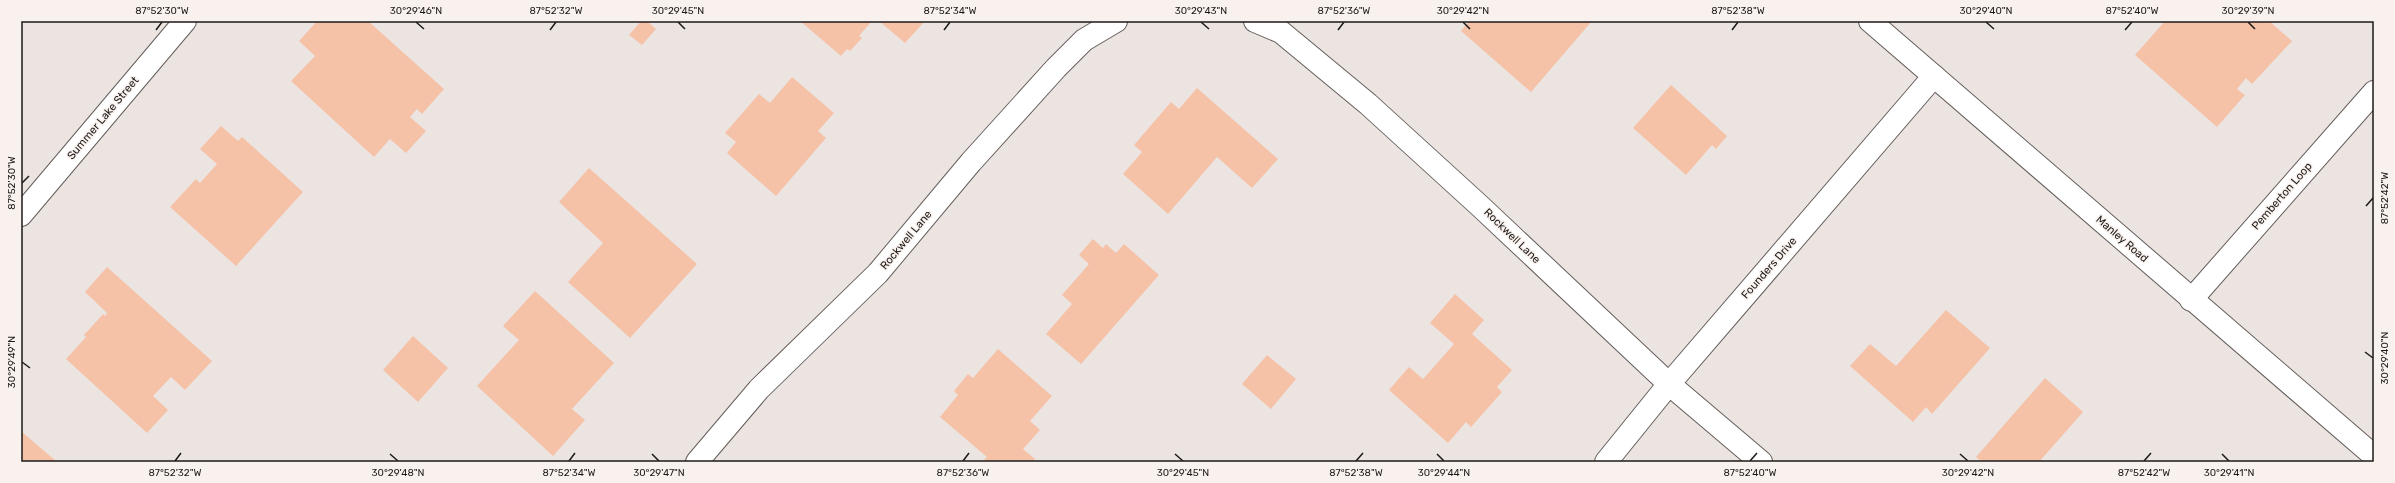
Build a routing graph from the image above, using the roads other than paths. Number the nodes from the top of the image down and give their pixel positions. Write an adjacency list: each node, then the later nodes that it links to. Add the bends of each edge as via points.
1 (185, 21): 7 (street, Summer Lake Street)
2 (1116, 21): 11 (street, Rockwell Lane, via 1084,40 1056,68 970,162 878,273 759,389)
3 (1255, 21): 9 (street, Rockwell Lane, via 1281,32 1368,104)
4 (1870, 21): 5 (street, Manley Road)
5 (1934, 76): 8 (street, Manley Road); 9 (street, Founders Drive)
6 (2374, 92): 8 (street, Pemberton Loop)
7 (21, 215)
8 (2191, 300): 10 (street, Manley Road)
9 (1669, 384): 12 (street, Founders Drive); 13 (street, Rockwell Lane)
10 (2374, 456)
11 (697, 462)
12 (1606, 462)
13 (1761, 462)

